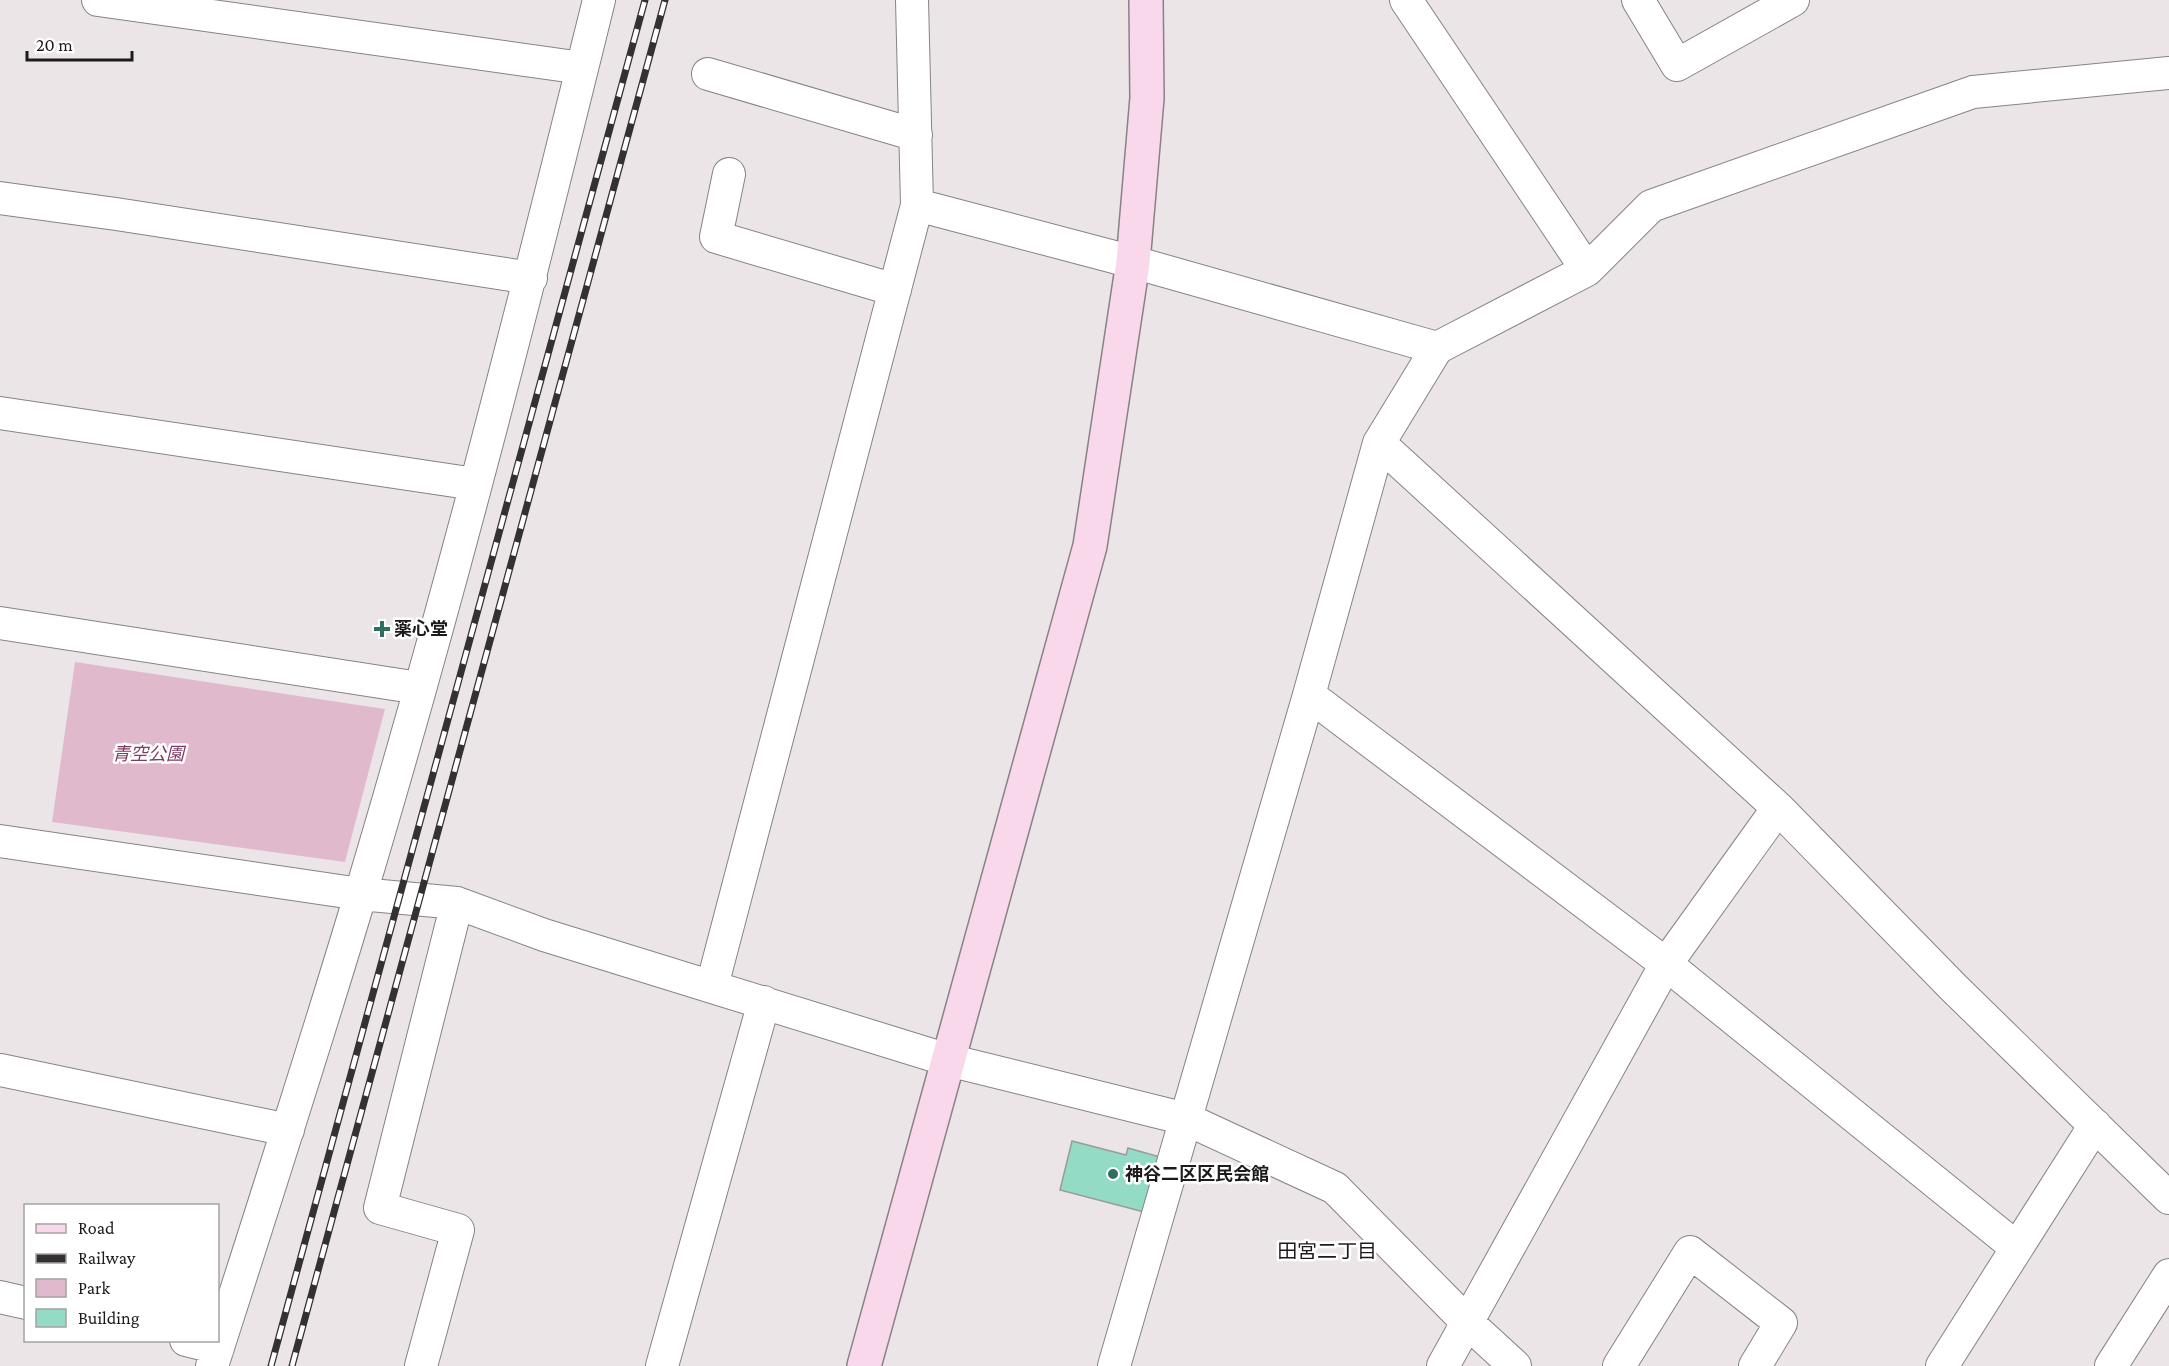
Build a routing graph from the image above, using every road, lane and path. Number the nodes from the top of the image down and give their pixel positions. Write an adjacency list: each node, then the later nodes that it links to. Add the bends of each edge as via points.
1 (98, 0): 8 (street)
2 (599, 0): 8 (street)
3 (912, 0): 11 (street)
4 (1146, 0): 15 (street, via 1147,98)
5 (1406, 0): 16 (street)
6 (1638, 0): 7 (street, via 1677,65)
7 (1793, 0)
8 (582, 68): 17 (street)
9 (2169, 73): 16 (street, via 1973,92 1651,206)
10 (708, 74): 11 (street)
11 (916, 135): 14 (street)
12 (729, 174): 18 (street, via 716,237)
13 (0, 198): 17 (street)
14 (917, 205): 15 (street); 18 (street)
15 (1133, 262): 19 (street); 33 (street, via 1090,546)
16 (1587, 270): 19 (street)
17 (531, 278): 22 (street)
18 (895, 290): 31 (street)
19 (1437, 348): 21 (street)
20 (0, 413): 22 (street)
21 (1379, 443): 25 (street); 26 (street)
22 (475, 484): 24 (street)
23 (0, 623): 24 (street)
24 (419, 688): 28 (street)
25 (1309, 695): 30 (street); 35 (street)
26 (1778, 808): 30 (street); 36 (street)
27 (0, 841): 28 (street)
28 (360, 894): 29 (street); 37 (street)
29 (457, 903): 31 (street, via 544,935); 46 (street, via 380,1208 458,1230)
30 (1666, 964): 39 (street); 43 (street)
31 (712, 986): 32 (street)
32 (764, 1002): 33 (street); 47 (street)
33 (948, 1060): 35 (street); 48 (street)
34 (0, 1070): 37 (street)
35 (1186, 1119): 43 (street, via 1335,1188); 49 (street)
36 (2095, 1125): 38 (street); 39 (street)
37 (288, 1130): 45 (street)
38 (2169, 1198)
39 (2017, 1248): 54 (street)
40 (2169, 1275): 55 (street)
41 (0, 1297): 42 (street)
42 (24, 1303)
43 (1467, 1322): 50 (street); 51 (street)
44 (188, 1342): 45 (street)
45 (215, 1357)
46 (421, 1366)
47 (662, 1366)
48 (864, 1366)
49 (1114, 1366)
50 (1443, 1366)
51 (1515, 1366)
52 (1619, 1366): 53 (street, via 1690,1252 1781,1323)
53 (1755, 1366)
54 (1942, 1366)
55 (2111, 1366)

